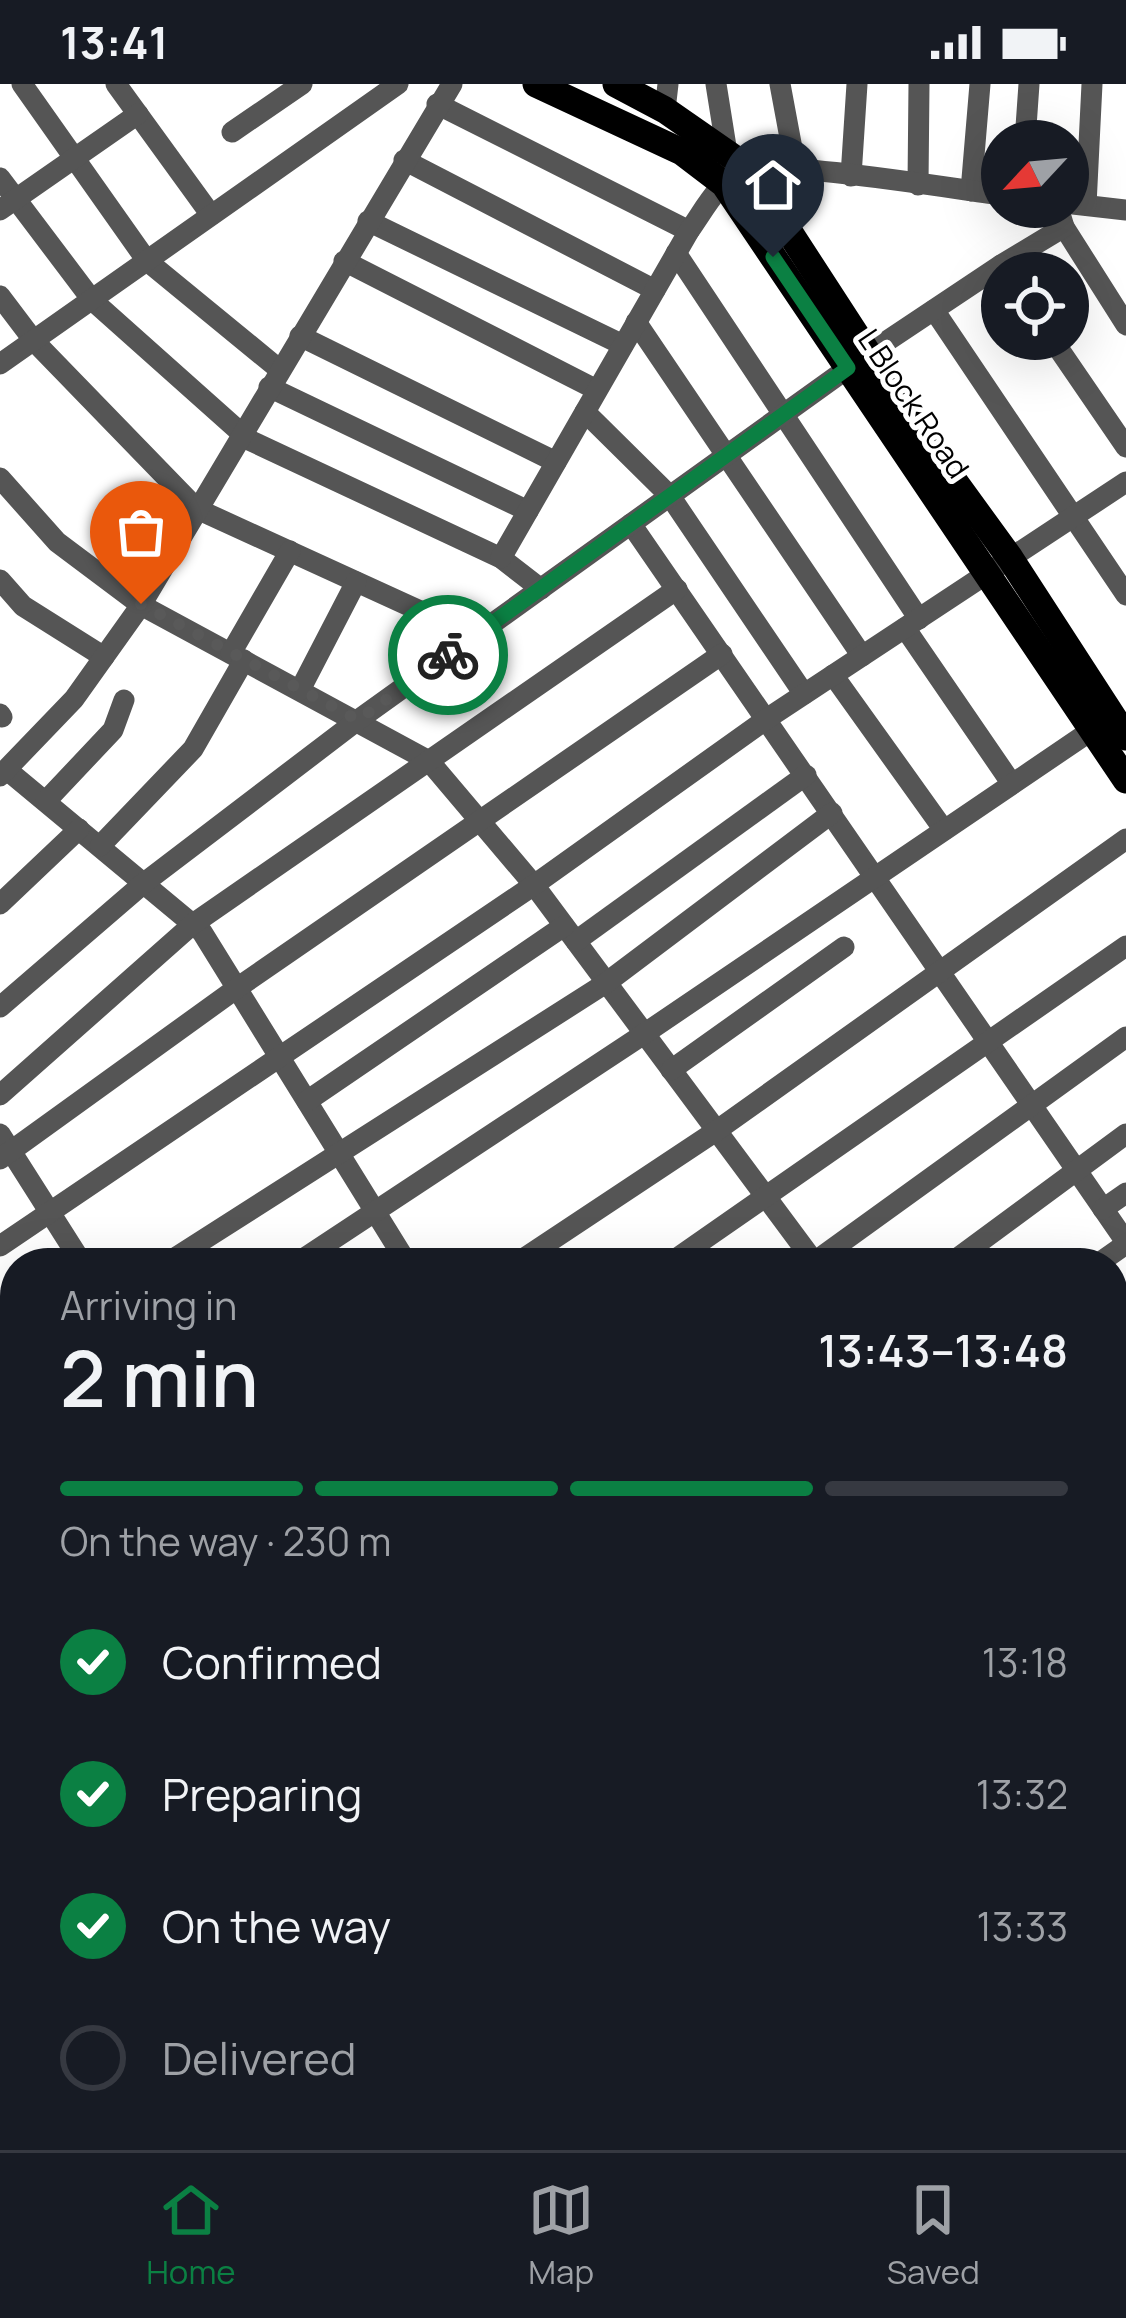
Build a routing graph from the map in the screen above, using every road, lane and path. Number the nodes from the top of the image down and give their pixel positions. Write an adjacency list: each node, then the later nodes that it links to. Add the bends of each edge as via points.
1 (22, 84): 21 (street)
2 (116, 84): 17 (street)
3 (302, 84): 20 (street)
4 (398, 84): 33 (street)
5 (452, 84): 16 (street)
6 (536, 84): 23 (main road, L Block Road)
7 (616, 84): 15 (main road, L Block Road)
8 (716, 84): 23 (street)
9 (780, 84): 24 (street)
10 (857, 84): 25 (street)
11 (919, 84): 27 (street)
12 (980, 84): 28 (street)
13 (1029, 84): 18 (street)
14 (1092, 84): 19 (street)
15 (666, 97): 23 (main road, L Block Road)
16 (437, 104): 22 (street); 37 (street)
17 (138, 113): 21 (street); 33 (street)
18 (1026, 120)
19 (1088, 120)
20 (232, 132)
21 (74, 159): 30 (street); 40 (street)
22 (404, 160): 34 (street); 43 (street)
23 (732, 168): 24 (street); 37 (street); 53 (main road, L Block Road)
24 (796, 170): 25 (street)
25 (851, 176): 27 (street)
26 (0, 178): 30 (street)
27 (918, 184): 28 (street)
28 (971, 191): 29 (street)
29 (981, 192)
30 (8, 204): 45 (street)
31 (1089, 205): 32 (street)
32 (1126, 210)
33 (211, 215): 40 (street)
34 (368, 221): 41 (street); 51 (street)
35 (1049, 228): 38 (street)
36 (1068, 228): 48 (street)
37 (689, 231): 39 (street)
38 (1023, 252)
39 (676, 253): 43 (street); 58 (street)
40 (147, 261): 45 (street); 55 (street)
41 (344, 261): 49 (street); 56 (street)
42 (981, 282): 46 (street)
43 (655, 290): 47 (street)
44 (0, 296): 50 (street)
45 (92, 299): 50 (street); 59 (street)
46 (934, 310): 53 (street); 68 (street)
47 (636, 322): 51 (street); 61 (street)
48 (1126, 325)
49 (300, 336): 55 (street); 62 (street)
50 (34, 340): 54 (street); 66 (street)
51 (623, 346): 56 (street)
52 (1066, 360): 60 (street)
53 (858, 361): 58 (street); 72 (main road, L Block Road, via 925,441)
54 (0, 364)
55 (274, 379): 59 (street); 67 (street)
56 (597, 390): 57 (street)
57 (585, 412): 62 (street); 65 (street)
58 (783, 415): 61 (street); 79 (street)
59 (242, 433): 66 (street); 71 (street)
60 (1126, 447)
61 (726, 455): 65 (street); 83 (street)
62 (556, 462): 67 (street)
63 (0, 478): 78 (street, via 57,542)
64 (1126, 482): 68 (street)
65 (670, 496): 69 (street); 87 (street)
66 (197, 509): 70 (street); 78 (street)
67 (528, 511): 71 (street)
68 (1073, 517): 72 (street); 77 (street)
69 (631, 524): 75 (street); 76 (street)
70 (290, 551): 74 (street); 82 (street)
71 (501, 558): 75 (street)
72 (1000, 566): 79 (street); 91 (main road, L Block Road); 92 (main road, L Block Road)
73 (0, 580): 84 (street, via 23,606)
74 (356, 582): 80 (street); 86 (street)
75 (541, 589): 80 (street)
76 (676, 589): 81 (street); 93 (street)
77 (1126, 595)
78 (141, 604): 82 (street); 84 (street)
79 (912, 623): 83 (street); 97 (street)
80 (475, 636): 90 (street)
81 (722, 654): 89 (street); 100 (street)
82 (237, 656): 86 (street); 104 (street, via 193,749)
83 (862, 656): 85 (street)
84 (104, 657): 94 (street)
85 (833, 675): 87 (street); 102 (street)
86 (300, 690): 90 (street)
87 (804, 694): 89 (street)
88 (124, 700): 98 (street, via 112,730)
89 (767, 718): 95 (street); 107 (street)
90 (358, 720): 93 (street); 106 (street)
91 (1092, 730): 96 (main road, L Block Road); 97 (street)
92 (1126, 737)
93 (429, 761): 100 (street); 109 (street)
94 (4, 773): 98 (street)
95 (806, 775): 99 (street); 110 (street)
96 (1126, 780)
97 (1012, 784): 102 (street)
98 (46, 801): 101 (street)
99 (832, 813): 105 (street); 114 (street)
100 (481, 820): 107 (street); 115 (street)
101 (79, 829): 104 (street); 108 (street)
102 (944, 830): 105 (street)
103 (1126, 838): 113 (street)
104 (100, 846): 106 (street)
105 (876, 877): 113 (street); 117 (street)
106 (144, 883): 109 (street); 116 (street)
107 (534, 885): 110 (street); 120 (street)
108 (0, 904)
109 (193, 924): 115 (street); 122 (street)
110 (570, 933): 114 (street); 123 (street)
111 (1126, 946): 119 (street)
112 (844, 947): 121 (street)
113 (938, 970): 119 (street); 125 (street)
114 (606, 983): 117 (street); 128 (street)
115 (237, 988): 120 (street); 127 (street)
116 (0, 1007)
117 (644, 1034): 121 (street); 134 (street)
118 (1126, 1036): 124 (street)
119 (988, 1043): 124 (street); 131 (street)
120 (280, 1058): 123 (street); 133 (street)
121 (671, 1070): 125 (street)
122 (0, 1095)
123 (307, 1101): 128 (street)
124 (1031, 1105): 129 (street); 144 (street)
125 (716, 1131): 131 (street); 141 (street)
126 (1126, 1134): 129 (street)
127 (4, 1148): 133 (street)
128 (339, 1154): 134 (street); 138 (street)
129 (1076, 1171): 132 (street); 145 (street)
130 (1126, 1193): 132 (street)
131 (767, 1198): 142 (street); 143 (street)
132 (1103, 1209): 135 (street)
133 (52, 1212): 136 (street); 137 (street)
134 (375, 1212): 139 (street); 140 (street)
135 (1126, 1243)
136 (0, 1246)
137 (73, 1248)
138 (191, 1248)
139 (321, 1248)
140 (394, 1248)
141 (540, 1248)
142 (692, 1248)
143 (803, 1248)
144 (835, 1248)
145 (971, 1248)

